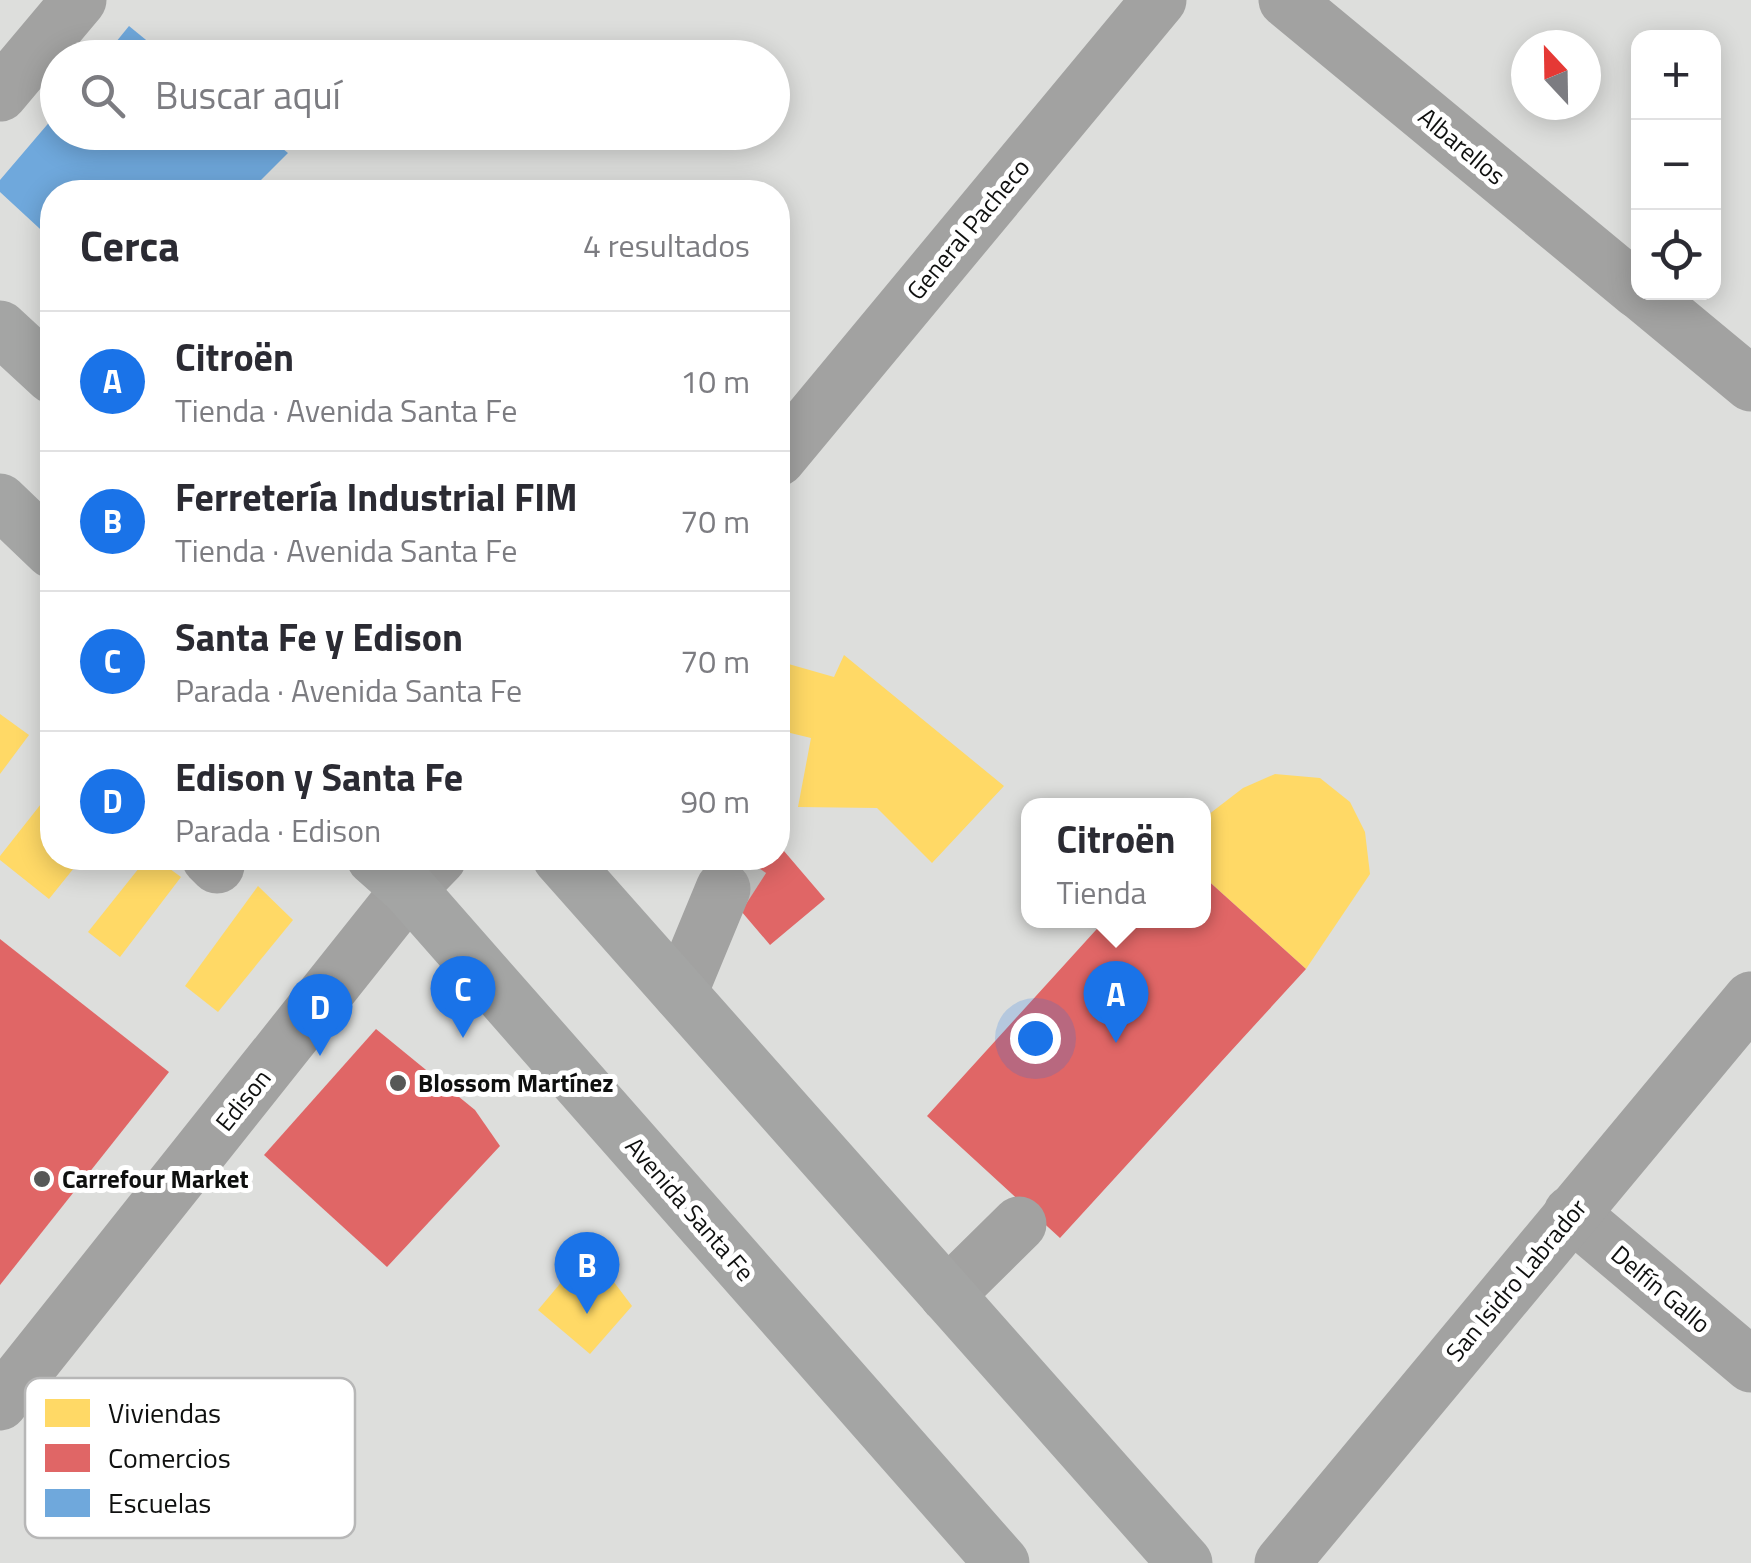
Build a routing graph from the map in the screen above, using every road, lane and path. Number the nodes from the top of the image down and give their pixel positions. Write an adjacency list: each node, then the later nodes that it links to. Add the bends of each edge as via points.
1 (78, 0): 4 (street)
2 (1159, 0): 12 (street, General Pacheco)
3 (1286, 0): 7 (street, Albarellos)
4 (45, 40)
5 (40, 46): 6 (street)
6 (0, 94)
7 (1631, 285)
8 (1649, 300): 11 (street, Albarellos)
9 (0, 328): 10 (main road)
10 (40, 365)
11 (1751, 384)
12 (790, 444)
13 (0, 501): 14 (main road)
14 (40, 539)
15 (405, 870): 25 (street, Edison)
16 (409, 870): 26 (main road, Avenida Santa Fe)
17 (571, 870): 19 (main road)
18 (722, 889): 19 (street)
19 (680, 993): 23 (main road)
20 (1751, 999): 21 (street, San Isidro Labrador)
21 (1572, 1212): 24 (street, Delfín Gallo); 28 (street, San Isidro Labrador)
22 (1020, 1224): 23 (street)
23 (948, 1295): 27 (main road)
24 (1751, 1366)
25 (0, 1403)
26 (1002, 1563)
27 (1186, 1563)
28 (1282, 1563)

